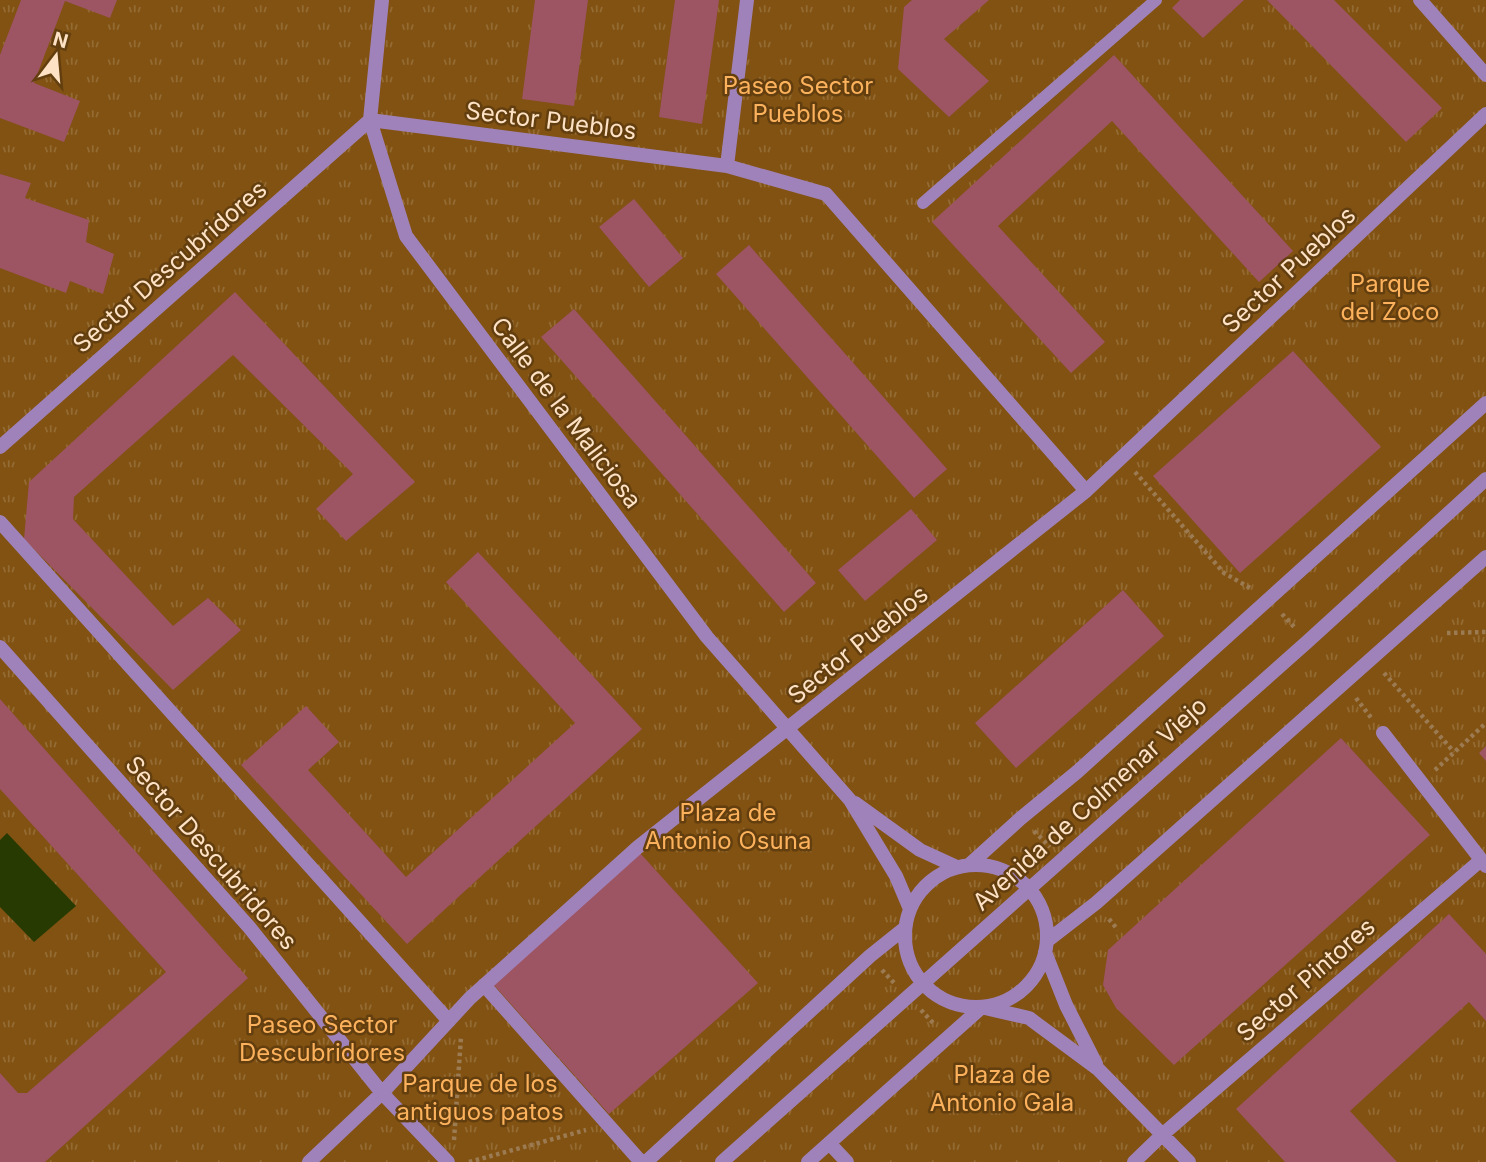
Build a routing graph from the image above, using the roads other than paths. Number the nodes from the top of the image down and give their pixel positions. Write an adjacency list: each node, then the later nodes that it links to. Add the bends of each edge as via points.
1 (382, 0): 7 (street, Calle de la Maliciosa)
2 (747, 0): 8 (street)
3 (1156, 0): 9 (lane)
4 (1420, 0): 5 (street)
5 (1486, 75)
6 (1486, 114): 13 (street, Sector Pueblos)
7 (370, 120): 8 (street, Sector Pueblos); 11 (street, Sector Descubridores); 17 (street, Calle de la Maliciosa, via 405,236 707,637)
8 (727, 166): 13 (street, Sector Pueblos, via 826,194)
9 (923, 203)
10 (1486, 403): 21 (street, Avenida de Colmenar Viejo, via 1077,772)
11 (0, 447)
12 (1486, 479): 22 (street, Avenida de Colmenar Viejo)
13 (1086, 491): 17 (street, Sector Pueblos)
14 (0, 522): 29 (street)
15 (1486, 557): 25 (street)
16 (0, 647): 31 (street, Sector Descubridores, via 249,927)
17 (789, 729): 19 (street, Calle de la Maliciosa); 27 (street, via 638,847)
18 (1383, 733): 20 (street, Sector Pintores)
19 (850, 800): 21 (street, Calle de la Maliciosa, via 919,850); 23 (street, Calle de la Maliciosa, via 896,876)
20 (1483, 863): 32 (street, Sector Pintores)
21 (963, 866): 22 (street, Calle de la Maliciosa, via 991,866 1012,874); 23 (street, Avenida de Colmenar Viejo, via 937,876)
22 (1029, 888): 25 (street, via 1046,922); 26 (street, Avenida de Colmenar Viejo)
23 (909, 909): 24 (street)
24 (905, 928): 26 (street, via 911,967); 36 (street)
25 (1046, 947): 28 (street, via 1037,973 1023,990 1004,1002); 30 (street, via 1066,1005)
26 (922, 983): 28 (street, via 960,1006); 37 (street, Avenida de Colmenar Viejo)
27 (484, 985): 29 (street); 36 (street)
28 (982, 1007): 30 (street, via 1029,1018); 33 (street)
29 (449, 1021): 31 (street)
30 (1098, 1069): 32 (street)
31 (382, 1093): 34 (street, Sector Descubridores); 35 (street)
32 (1162, 1135): 40 (street, Sector Pintores); 41 (street)
33 (829, 1143): 38 (street); 39 (street)
34 (451, 1155)
35 (309, 1162)
36 (643, 1162)
37 (722, 1162)
38 (808, 1162)
39 (847, 1162)
40 (1134, 1162)
41 (1189, 1162)

